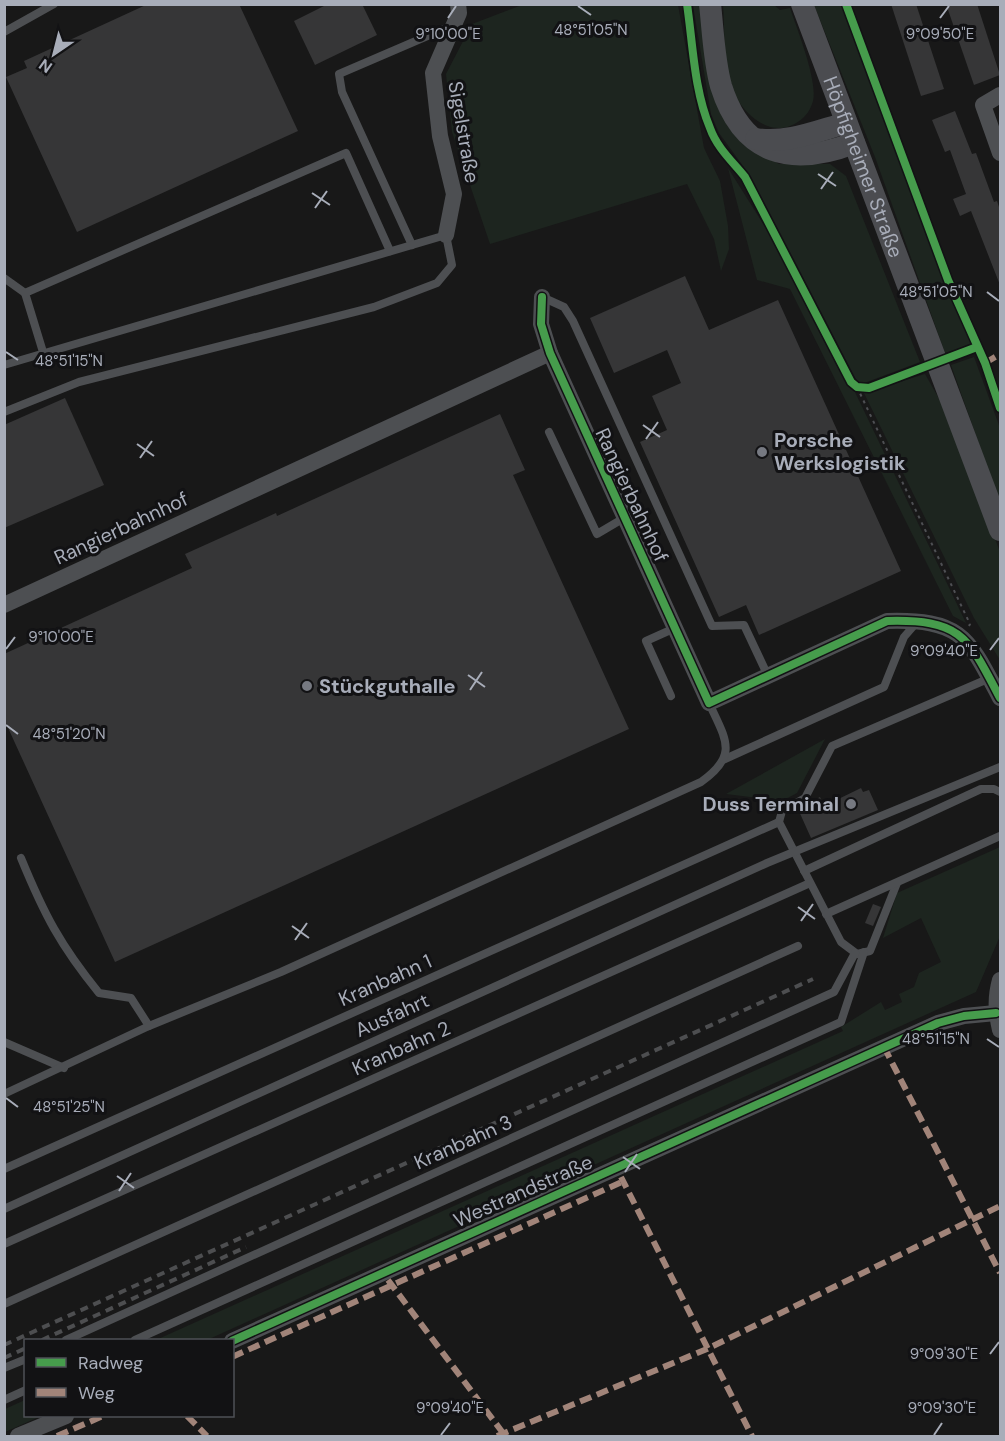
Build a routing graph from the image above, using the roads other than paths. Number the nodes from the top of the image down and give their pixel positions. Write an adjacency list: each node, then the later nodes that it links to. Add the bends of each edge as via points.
1 (54, 4): 6 (lane)
2 (458, 4): 5 (street, Sigelstraße)
3 (710, 4): 8 (main road, via 721,85 732,112 755,139 771,141)
4 (802, 4): 8 (main road, Höpfigheimer Straße)
5 (454, 25): 10 (street, Sigelstraße, via 433,73 440,136 454,194); 11 (lane, via 339,74 342,92)
6 (4, 32)
7 (1000, 95): 9 (street, via 983,105)
8 (850, 133): 22 (main road, Höpfigheimer Straße)
9 (1000, 153)
10 (446, 235): 11 (lane); 19 (lane, via 452,265 437,283 374,307 79,382)
11 (412, 245): 12 (lane)
12 (390, 251): 14 (lane, via 346,153); 16 (lane)
13 (4, 278): 14 (lane)
14 (25, 293): 16 (lane)
15 (542, 297): 17 (street, Rangierbahnhof, via 541,324); 26 (lane, via 564,307 573,321 712,626 744,625)
16 (43, 352): 18 (lane)
17 (550, 352): 21 (street, Rangierbahnhof); 23 (street, Rangierbahnhof)
18 (4, 364)
19 (4, 412)
20 (549, 432): 21 (lane, via 597,534)
21 (624, 518): 25 (street, Rangierbahnhof)
22 (1000, 530)
23 (4, 606)
24 (918, 620): 26 (street, via 887,621); 27 (street, via 964,637); 31 (lane, via 904,637 884,687)
25 (675, 628): 28 (lane, via 646,642); 30 (street, Rangierbahnhof)
26 (768, 676): 30 (street)
27 (990, 678): 29 (street); 34 (lane, via 832,746 805,798 782,811)
28 (671, 696)
29 (1000, 698)
30 (709, 703): 31 (lane, via 726,744)
31 (725, 759): 46 (lane, via 717,771 701,782 281,972)
32 (1000, 766): 36 (lane, Ausfahrt)
33 (1000, 792): 38 (lane, via 981,789)
34 (779, 822): 36 (lane); 51 (lane, Kranbahn 1)
35 (1000, 836): 40 (lane)
36 (795, 852): 38 (lane); 52 (lane, Ausfahrt)
37 (21, 858): 46 (lane, via 44,915 68,956 99,993 131,998)
38 (804, 871): 39 (lane)
39 (810, 883): 41 (lane); 53 (lane, Kranbahn 2)
40 (897, 883): 41 (lane); 43 (lane, via 870,951)
41 (826, 914): 43 (lane, via 841,942)
42 (798, 946): 54 (lane)
43 (860, 953): 55 (lane, Kranbahn 3, via 834,992); 56 (lane, via 841,1022)
44 (1000, 980): 45 (street)
45 (996, 1013): 47 (street); 57 (street, Westrandstraße, via 938,1023)
46 (149, 1026): 49 (lane)
47 (1000, 1030)
48 (4, 1042): 49 (lane)
49 (64, 1068): 50 (lane)
50 (4, 1094)
51 (4, 1169)
52 (4, 1209)
53 (4, 1244)
54 (4, 1304)
55 (70, 1339)
56 (139, 1339)
57 (234, 1340)
58 (24, 1360): 59 (lane)
59 (4, 1368)
60 (24, 1391): 61 (lane)
61 (4, 1400)
62 (64, 1417): 63 (street)
63 (18, 1437)

